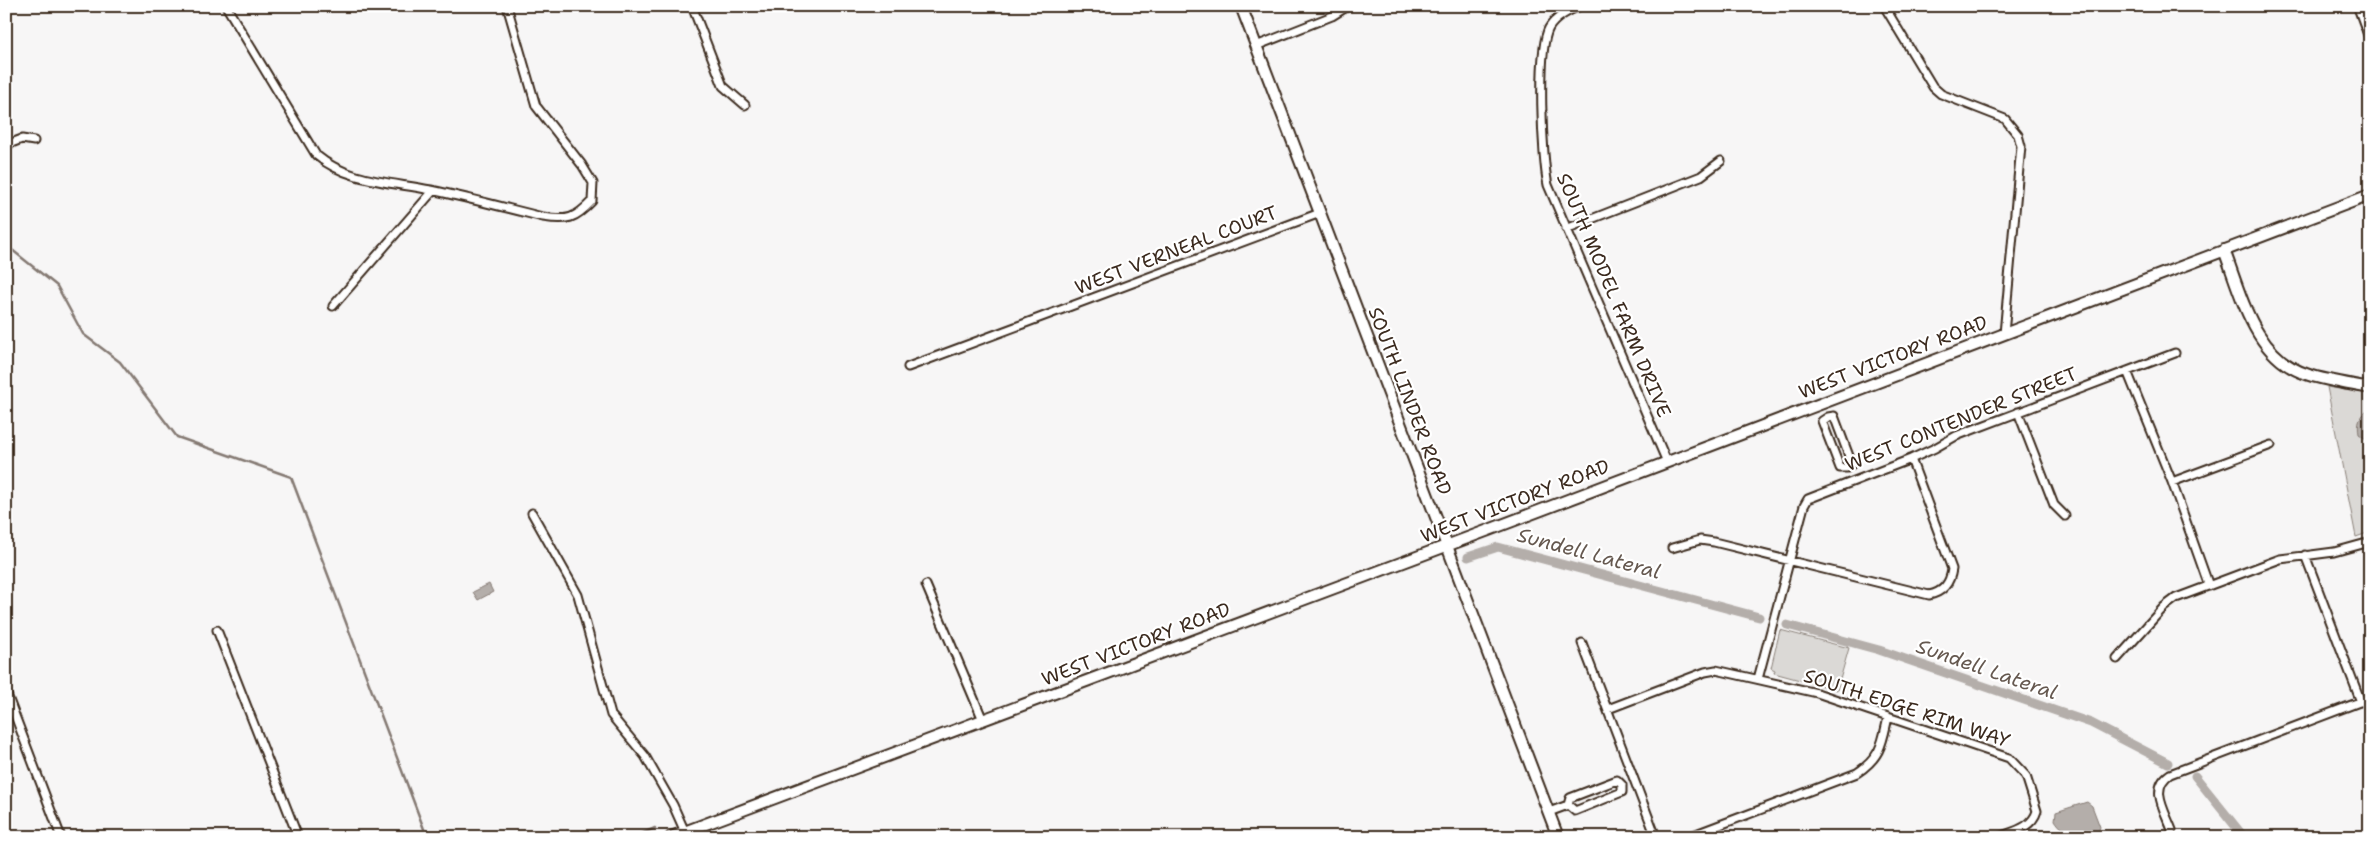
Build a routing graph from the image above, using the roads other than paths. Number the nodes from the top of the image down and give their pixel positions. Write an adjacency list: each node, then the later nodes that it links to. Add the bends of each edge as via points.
1 (226, 6): 15 (street, via 316,155 347,175)
2 (507, 6): 15 (street, via 536,106 593,183 592,201 578,215 562,220)
3 (692, 6): 11 (street, via 722,86)
4 (1242, 6): 10 (main road, SOUTH LINDER ROAD)
5 (1348, 6): 10 (street, via 1332,16)
6 (1580, 6): 18 (street, SOUTH MODEL FARM DRIVE, via 1559,17 1550,27 1542,57 1544,166)
7 (1884, 6): 21 (street, via 1933,87 1941,94 2005,119 2018,135 2021,146)
8 (2359, 6): 9 (main road)
9 (2370, 36)
10 (1256, 46): 17 (main road, SOUTH LINDER ROAD)
11 (744, 105)
12 (34, 141): 13 (street, via 22,139)
13 (6, 145)
14 (1721, 161): 18 (street, via 1701,176)
15 (433, 191): 20 (street)
16 (2370, 195): 19 (main road, WEST VICTORY ROAD)
17 (1320, 213): 23 (street, WEST VERNEAL COURT); 38 (main road, SOUTH LINDER ROAD)
18 (1566, 229): 31 (street, SOUTH MODEL FARM DRIVE)
19 (2224, 250): 21 (main road, WEST VICTORY ROAD); 25 (main road, via 2254,329 2270,351 2285,364 2308,375)
20 (333, 306)
21 (2004, 334): 26 (main road, WEST VICTORY ROAD)
22 (2175, 353): 24 (street, WEST CONTENDER STREET)
23 (908, 366)
24 (2127, 371): 27 (street, WEST CONTENDER STREET); 34 (street)
25 (2370, 388)
26 (1823, 403): 28 (street); 31 (main road, WEST VICTORY ROAD)
27 (2018, 412): 30 (street, WEST CONTENDER STREET, via 1956,436); 36 (street, via 2054,505)
28 (1828, 416): 32 (street, via 1834,416 1852,464); 32 (street, via 1822,421 1840,468)
29 (2271, 445): 34 (street)
30 (1911, 459): 33 (street, WEST CONTENDER STREET); 41 (street, via 1952,570 1944,589 1929,595)
31 (1667, 462): 38 (main road, WEST VICTORY ROAD)
32 (1847, 468): 33 (street)
33 (1852, 481): 41 (street, WEST CONTENDER STREET, via 1808,499)
34 (2172, 482): 43 (street)
35 (532, 513): 59 (street, via 578,595 611,715 645,756)
36 (2065, 516)
37 (2370, 542): 40 (street, via 2347,550)
38 (1447, 546): 53 (main road, WEST VICTORY ROAD); 57 (main road, SOUTH LINDER ROAD)
39 (1672, 548): 41 (street, via 1700,540)
40 (2305, 555): 43 (street, via 2280,559); 50 (street)
41 (1789, 560): 47 (street)
42 (926, 585): 53 (street)
43 (2210, 586): 46 (street, via 2170,602)
44 (217, 630): 61 (street)
45 (1582, 643): 51 (street)
46 (2118, 659)
47 (1758, 679): 51 (street, SOUTH EDGE RIM WAY, via 1716,670 1705,672); 52 (street, SOUTH EDGE RIM WAY, via 1817,693)
48 (6, 692): 60 (street)
49 (2370, 698): 50 (street)
50 (2361, 702): 58 (street, via 2170,774 2160,784 2160,798)
51 (1608, 709): 54 (street)
52 (1888, 717): 65 (street, via 1882,744 1872,763 1857,773); 66 (street, SOUTH EDGE RIM WAY, via 2009,758 2026,776 2037,806 2036,817 2026,827)
53 (983, 720): 59 (main road, WEST VICTORY ROAD)
54 (1634, 780): 55 (street); 64 (street)
55 (1622, 785): 56 (street, via 1617,780 1570,798); 56 (street, via 1622,792 1575,811)
56 (1568, 805): 57 (street)
57 (1549, 812): 63 (main road, SOUTH LINDER ROAD)
58 (2172, 830)
59 (685, 832): 62 (main road, WEST VICTORY ROAD)
60 (61, 837)
61 (298, 837)
62 (671, 837)
63 (1558, 837)
64 (1656, 837)
65 (1688, 837)
66 (1999, 837)

